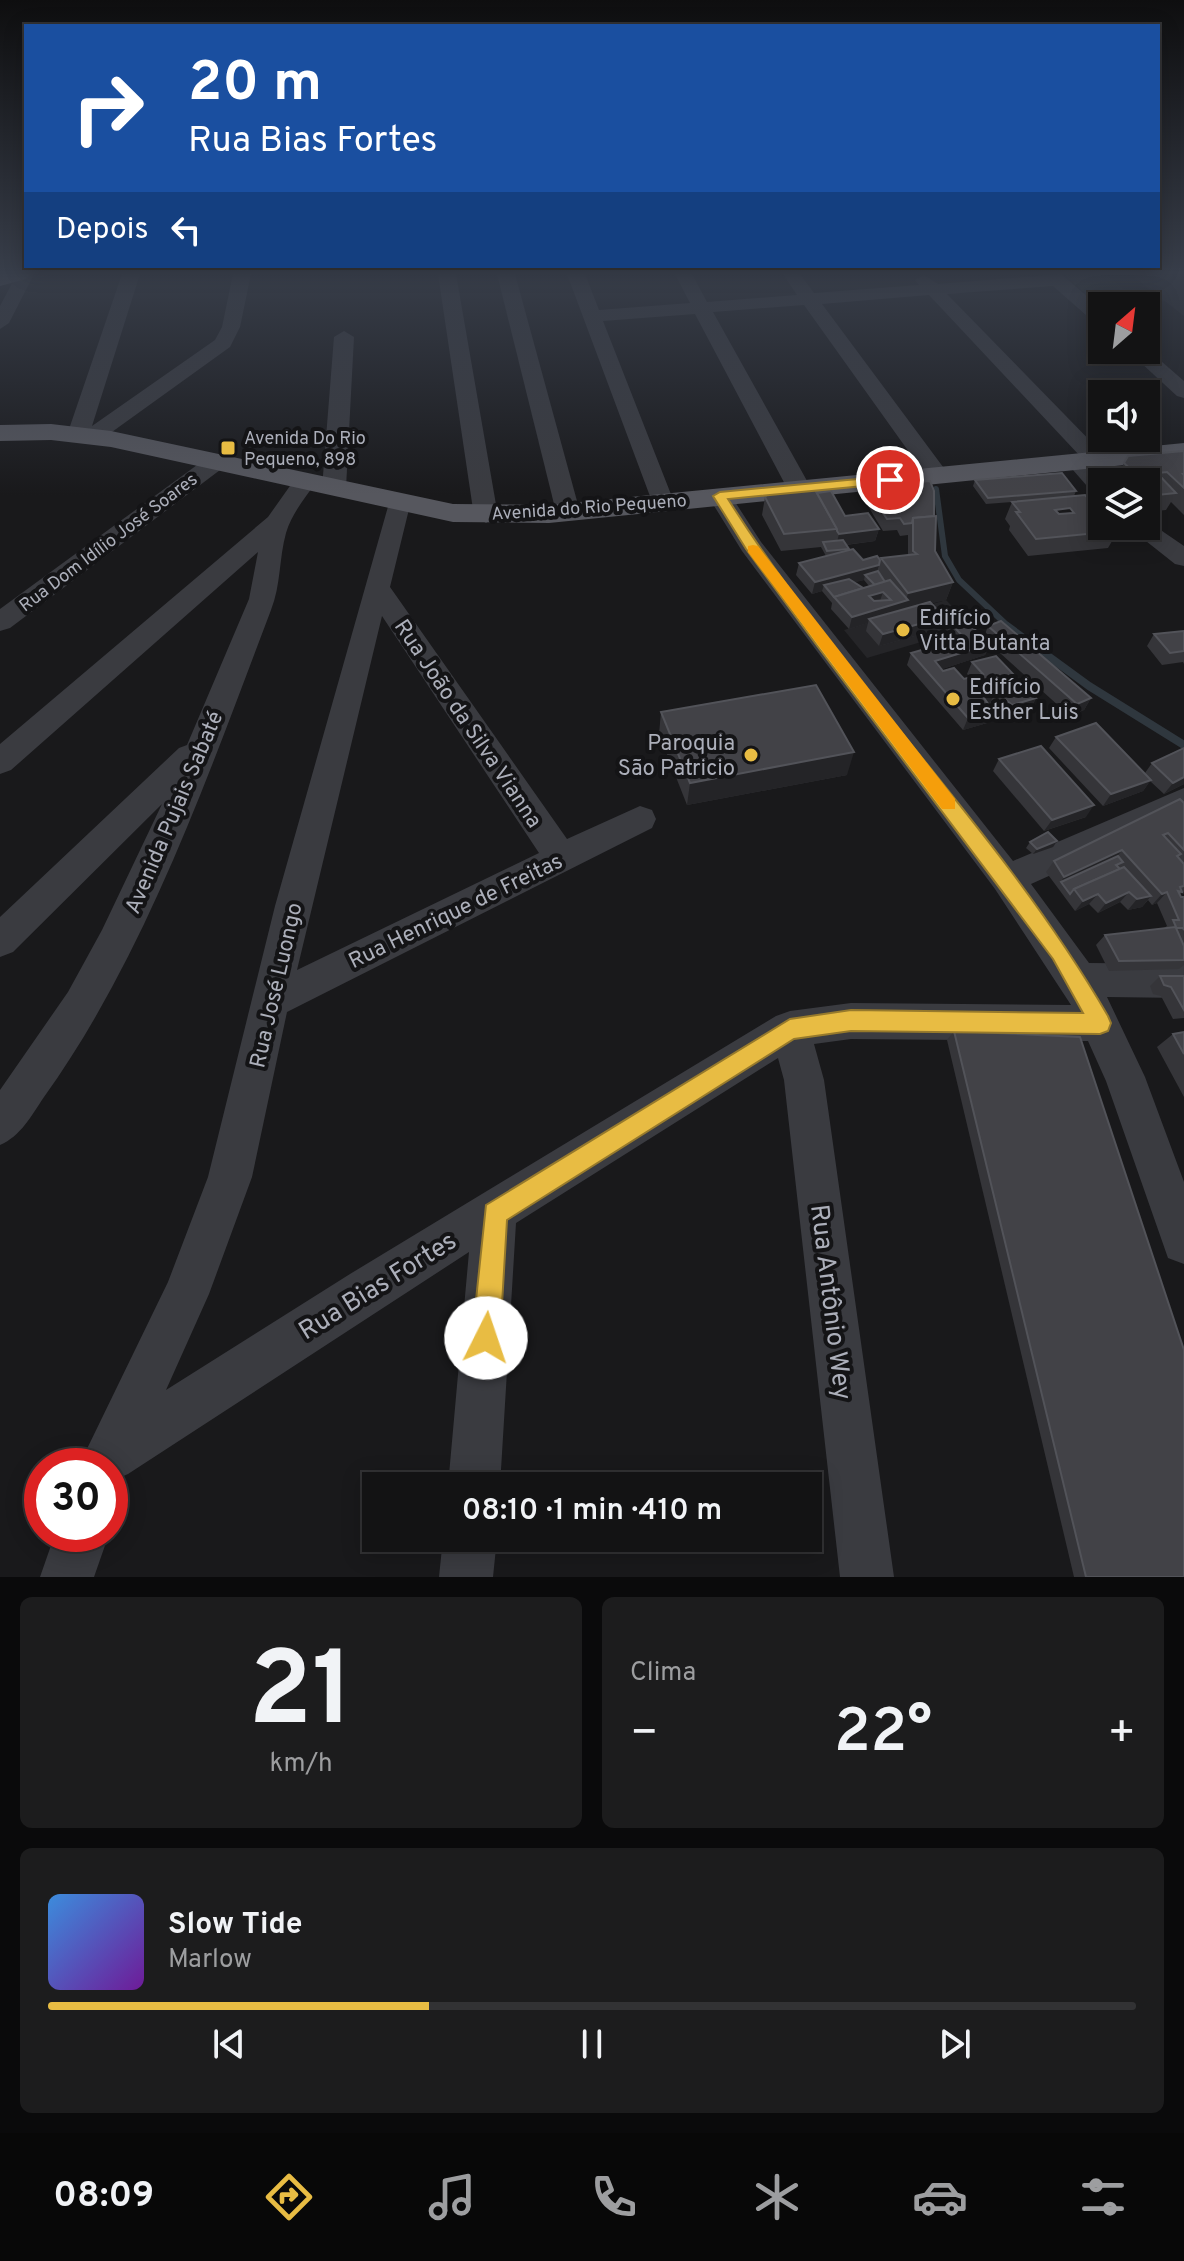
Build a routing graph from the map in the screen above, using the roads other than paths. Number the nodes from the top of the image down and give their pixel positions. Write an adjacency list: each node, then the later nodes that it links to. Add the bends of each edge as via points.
1 (110, 348): 12 (street)
2 (216, 348): 12 (street)
3 (342, 348): 19 (street)
4 (459, 348): 25 (street)
5 (525, 348): 24 (street)
6 (604, 348): 23 (street)
7 (723, 348): 20 (street)
8 (844, 348): 18 (street)
9 (985, 348): 15 (street)
10 (1153, 364): 11 (street)
11 (1184, 392)
12 (84, 436): 13 (main road, Avenida do Rio Pequeno); 16 (main road, Avenida do Rio Pequeno)
13 (7, 437)
14 (1184, 451): 15 (main road, Avenida do Rio Pequeno)
15 (1086, 461): 17 (street); 18 (main road, Avenida do Rio Pequeno)
16 (216, 462): 19 (main road, Avenida do Rio Pequeno); 30 (street, Rua Dom Idílio José Soares)
17 (1090, 468)
18 (937, 475): 20 (main road, Avenida do Rio Pequeno)
19 (320, 485): 22 (main road, Avenida do Rio Pequeno); 26 (street, Avenida Pujais Sabaté)
20 (799, 488): 21 (main road, Avenida do Rio Pequeno)
21 (720, 496): 23 (main road, Avenida do Rio Pequeno); 36 (street, via 823,644)
22 (399, 501): 25 (main road, Avenida do Rio Pequeno); 29 (street, Rua José Luongo)
23 (662, 502): 24 (main road, Avenida do Rio Pequeno)
24 (568, 512): 25 (main road, Avenida do Rio Pequeno)
25 (486, 516)
26 (277, 522): 31 (street, Avenida Pujais Sabaté, via 267,591); 32 (street)
27 (1159, 540): 28 (street)
28 (1184, 558)
29 (377, 588): 35 (street, Rua João da Silva Vianna); 40 (street, Rua José Luongo)
30 (0, 622)
31 (199, 746): 37 (street); 43 (street, Avenida Pujais Sabaté, via 134,907 97,979)
32 (0, 762)
33 (1184, 801): 36 (street)
34 (640, 819): 35 (street, Rua Henrique de Freitas)
35 (561, 858): 40 (street, Rua Henrique de Freitas)
36 (1007, 879): 38 (street)
37 (0, 941)
38 (1079, 980): 39 (street); 41 (street)
39 (1184, 981)
40 (270, 1002): 47 (street, Rua José Luongo, via 230,1177 186,1294)
41 (1100, 1023): 42 (street, Rua Bias Fortes, via 851,1021); 44 (street)
42 (790, 1029): 45 (street, Rua Bias Fortes); 54 (street, Rua Antônio Wey, via 804,1080)
43 (0, 1124)
44 (1174, 1192): 46 (street)
45 (494, 1214): 48 (street, Rua Bias Fortes, via 366,1290); 49 (street)
46 (1184, 1242)
47 (114, 1448)
48 (126, 1448)
49 (475, 1472)
50 (76, 1552): 52 (street)
51 (469, 1552): 53 (street)
52 (67, 1577)
53 (466, 1577)
54 (867, 1577)

